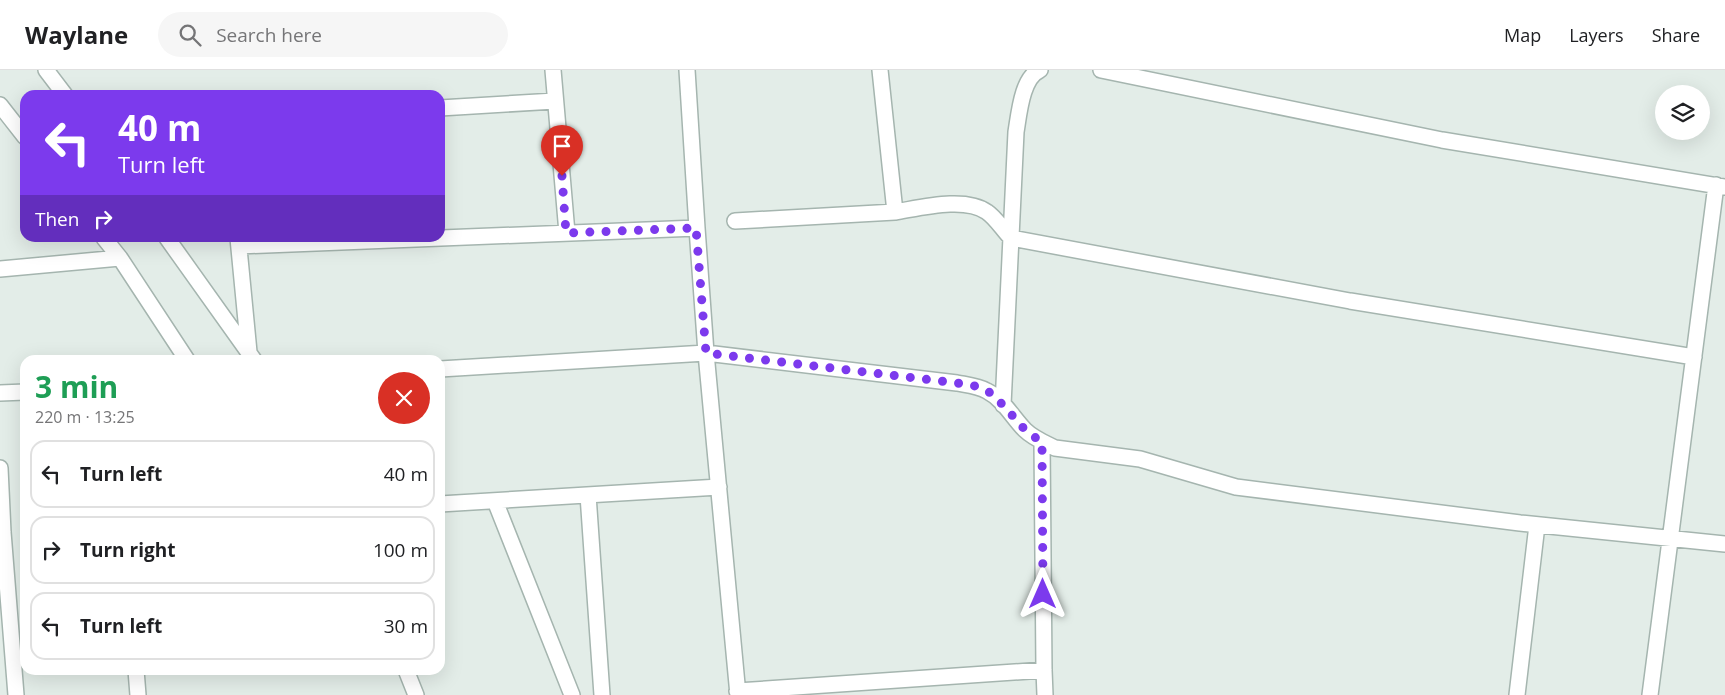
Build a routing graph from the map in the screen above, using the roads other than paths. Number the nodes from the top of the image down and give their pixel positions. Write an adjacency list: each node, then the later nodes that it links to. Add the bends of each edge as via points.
1 (46, 70): 7 (street)
2 (553, 70): 8 (street)
3 (687, 70): 15 (street)
4 (880, 70): 13 (street)
5 (1040, 70): 18 (street, via 1024,88 1016,132)
6 (1101, 70): 12 (street, via 1442,140)
7 (61, 90)
8 (555, 101): 10 (street); 16 (street)
9 (0, 105): 11 (street)
10 (445, 108)
11 (20, 131)
12 (1721, 186): 28 (street)
13 (895, 212): 14 (street); 18 (street, via 948,204 971,205 987,212)
14 (734, 221)
15 (696, 228): 16 (street); 24 (street)
16 (566, 233): 17 (street)
17 (445, 236)
18 (1011, 238): 28 (street, via 1350,301); 32 (street)
19 (107, 242): 22 (street)
20 (170, 242): 26 (street)
21 (239, 242): 27 (street)
22 (120, 258): 23 (street); 25 (street)
23 (0, 269)
24 (706, 353): 29 (street); 32 (street, via 975,386 989,392); 35 (street)
25 (184, 355)
26 (250, 355)
27 (251, 355)
28 (1694, 357): 41 (street)
29 (445, 369)
30 (20, 392): 31 (street)
31 (0, 393)
32 (1003, 405): 33 (street, via 1027,432)
33 (1042, 442): 39 (street, via 1056,448 1140,459 1236,487); 43 (street)
34 (0, 468): 40 (street)
35 (719, 487): 36 (street); 46 (street)
36 (588, 495): 37 (street); 51 (street)
37 (495, 501): 38 (street); 50 (street)
38 (445, 504)
39 (1537, 525): 41 (street); 53 (street)
40 (1, 532): 47 (street)
41 (1670, 538): 42 (street); 54 (street)
42 (1725, 544)
43 (1044, 670): 46 (street); 52 (street)
44 (136, 675): 48 (street)
45 (408, 675): 49 (street)
46 (738, 693)
47 (16, 695)
48 (138, 695)
49 (416, 695)
50 (572, 695)
51 (602, 695)
52 (1045, 695)
53 (1517, 695)
54 (1650, 695)

